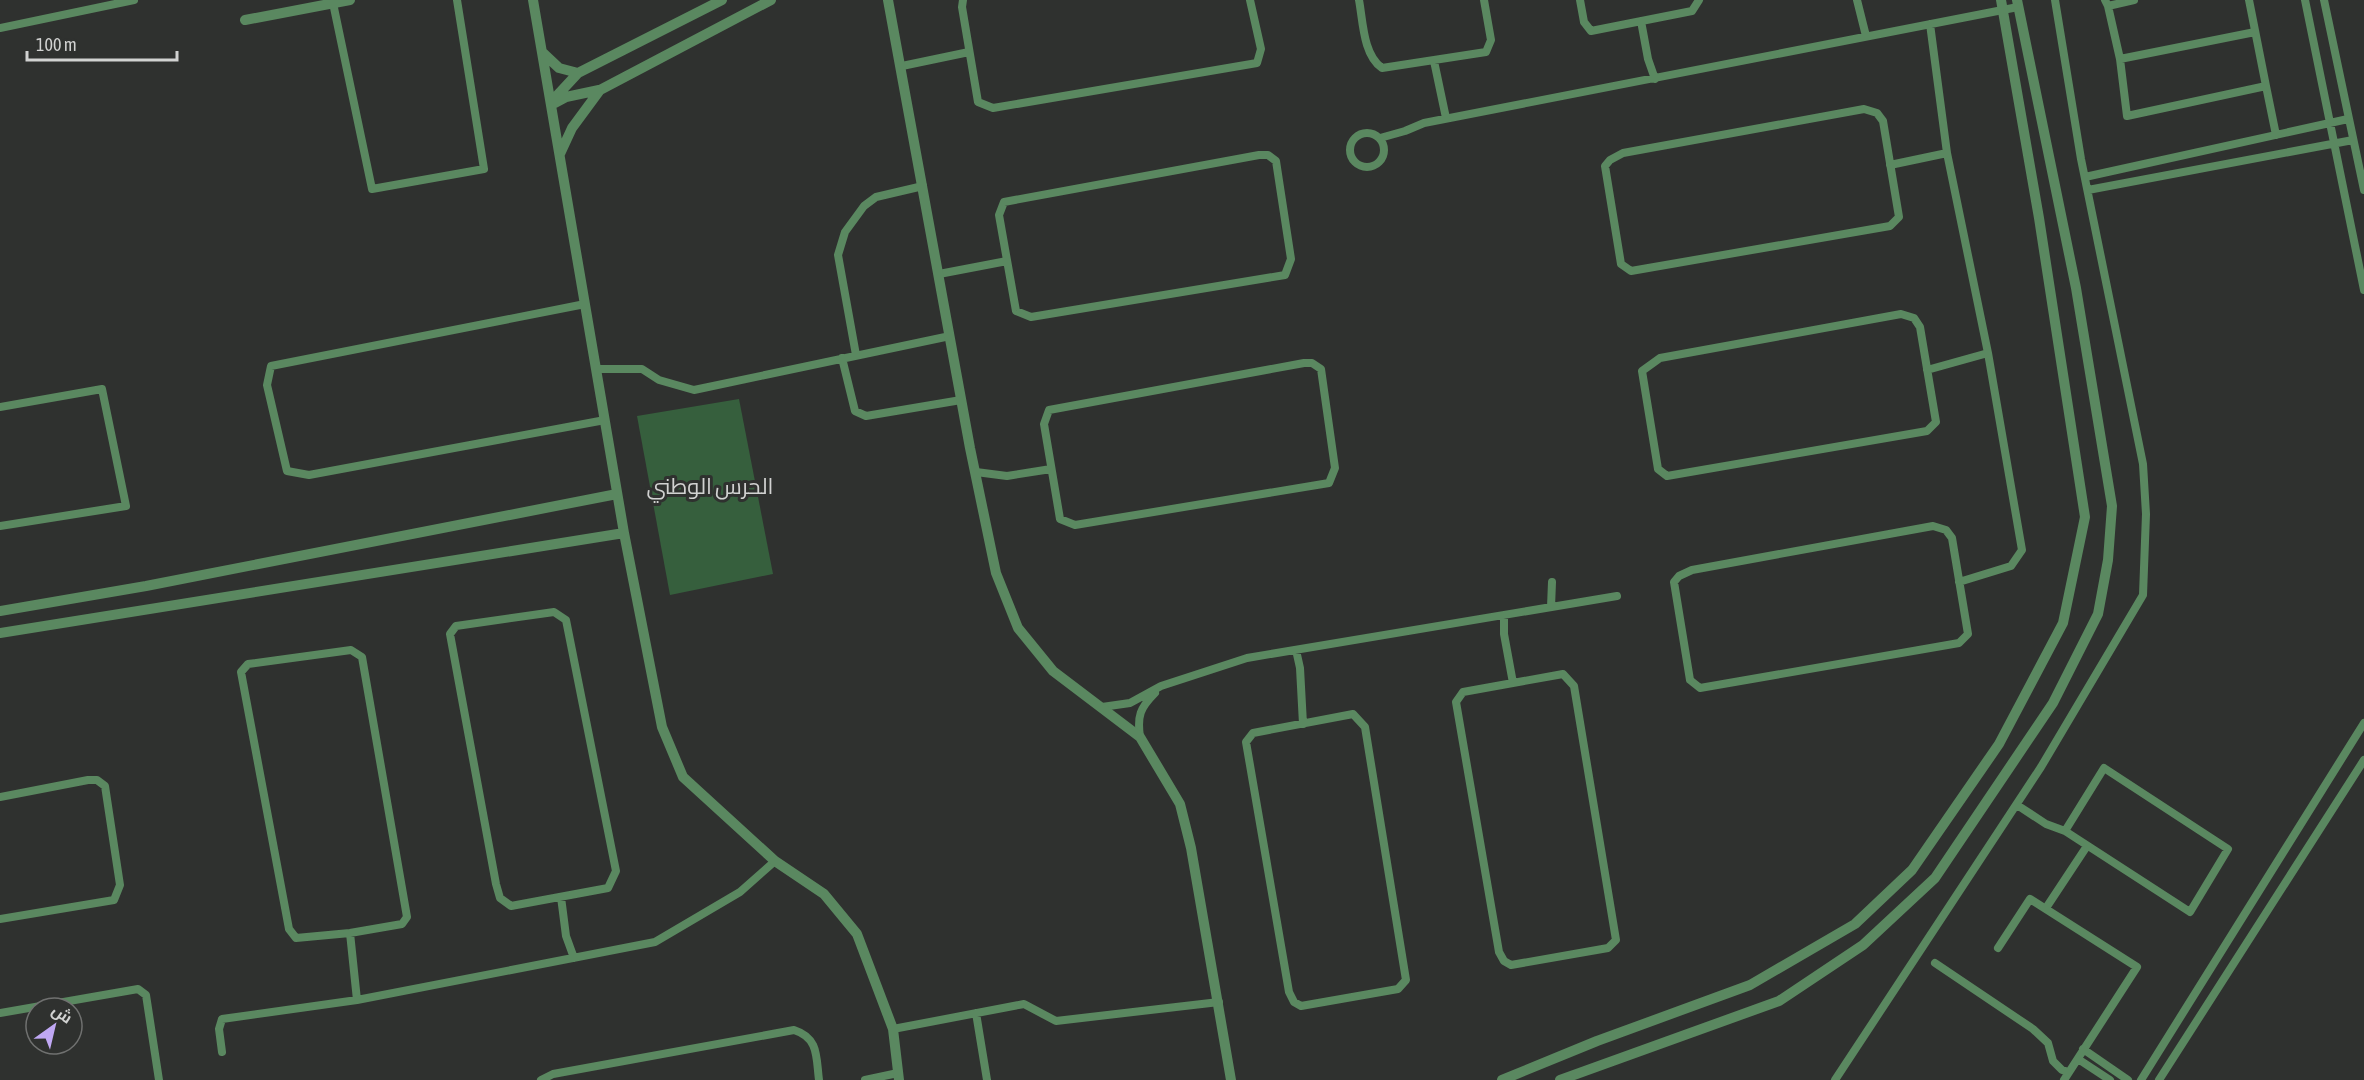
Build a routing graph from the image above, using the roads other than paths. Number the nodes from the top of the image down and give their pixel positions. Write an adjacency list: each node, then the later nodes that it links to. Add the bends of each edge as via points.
1 (134, 0): 27 (street)
2 (350, 0): 20 (street)
3 (457, 0): 20 (street, via 484,169 372,189)
4 (533, 0): 30 (street)
5 (722, 0): 35 (street)
6 (771, 0): 38 (street)
7 (888, 0): 34 (street)
8 (963, 0): 31 (street)
9 (1250, 0): 31 (street, via 1261,49 1257,63 1247,66 993,108 978,102)
10 (1359, 0): 33 (street, via 1374,63 1382,68)
11 (1484, 0): 33 (street, via 1491,40 1486,52)
12 (1580, 0): 25 (street, via 1584,22 1591,31)
13 (1699, 0): 25 (street, via 1692,11)
14 (1857, 0): 29 (street)
15 (2055, 0): 50 (street)
16 (2134, 0): 21 (street)
17 (2249, 0): 28 (street)
18 (2305, 0): 42 (street)
19 (2324, 0): 41 (street)
20 (333, 3): 24 (street)
21 (2107, 3): 32 (street)
22 (2018, 4): 23 (street); 116 (street, via 2076,288 2112,506 2098,614 2053,703 1935,878 1863,945 1779,1002)
23 (2003, 5): 26 (street); 115 (street, via 2085,517 2062,623 1999,744 1912,870 1855,924 1750,985)
24 (245, 20)
25 (1641, 21): 36 (street)
26 (1930, 24): 29 (street); 47 (street)
27 (0, 28)
28 (2255, 32): 32 (street); 37 (street)
29 (1866, 36): 36 (street)
30 (542, 52): 35 (street, via 559,68); 39 (street)
31 (969, 52): 34 (street)
32 (2120, 59): 37 (street, via 2127,116)
33 (1434, 61): 40 (street)
34 (902, 66): 51 (street)
35 (578, 73): 39 (street)
36 (1655, 79): 40 (street)
37 (2266, 86): 43 (street)
38 (600, 90): 39 (street); 48 (street, via 576,120)
39 (551, 104): 48 (street)
40 (1446, 118): 44 (street)
41 (2348, 119): 42 (street); 45 (street)
42 (2330, 123): 43 (street); 46 (street)
43 (2276, 135): 50 (street)
44 (1380, 138): 44 (street, via 1363,133 1353,139 1350,150 1354,162 1370,167 1380,163 1385,148)
45 (2353, 140): 46 (street); 53 (street)
46 (2334, 144): 52 (street); 56 (street)
47 (1947, 153): 49 (street); 59 (street)
48 (559, 155): 57 (street)
49 (1890, 165): 49 (street, via 1883,122 1877,113 1864,109 1623,153 1605,166 1621,264 1630,271 1890,226 1899,217)
50 (2085, 177): 52 (street)
51 (923, 186): 55 (street); 60 (street, via 876,197 864,206 845,232 838,255)
52 (2088, 190): 88 (street, via 2143,464 2143,595)
53 (2364, 190)
54 (1007, 261): 54 (street, via 999,215 1004,202 1259,154 1276,160 1291,259 1285,275 1031,317 1016,311); 55 (street)
55 (939, 274): 58 (street)
56 (2364, 290)
57 (585, 304): 62 (street); 66 (street, via 271,366 267,385 287,471 309,475)
58 (950, 336): 60 (street); 64 (street)
59 (1988, 353): 63 (street); 73 (street, via 2022,550 2011,566)
60 (856, 355): 61 (street)
61 (842, 358): 62 (street, via 694,390 659,380 642,369); 64 (street, via 855,411 866,416)
62 (596, 369): 66 (street)
63 (1927, 370): 63 (street, via 1920,327 1914,318 1901,314 1660,358 1642,371 1658,469 1667,476 1927,431 1936,422)
64 (962, 400): 68 (street)
65 (0, 407): 70 (street, via 102,389 126,506)
66 (604, 420): 69 (street)
67 (1051, 469): 67 (street, via 1044,424 1049,411 1304,363 1321,369 1335,468 1329,483 1075,525 1060,519); 68 (street, via 1007,476)
68 (976, 472): 82 (street, via 996,573 1018,628 1053,671)
69 (617, 494): 71 (street); 76 (street)
70 (0, 526)
71 (624, 533): 78 (street); 91 (street, via 662,727 683,777)
72 (1552, 582): 75 (street)
73 (1959, 582): 73 (street, via 1952,538 1946,530 1934,526 1692,570 1674,582 1690,680 1700,688 1959,643 1968,634)
74 (1617, 596): 75 (street)
75 (1551, 607): 77 (street)
76 (0, 611)
77 (1504, 615): 79 (street); 80 (street)
78 (0, 633)
79 (1296, 650): 81 (street, via 1247,658); 84 (street)
80 (1513, 683): 80 (street, via 1463,693 1456,702 1499,952 1503,961 1511,965 1608,948 1616,940 1574,686 1563,674)
81 (1161, 686): 82 (street, via 1130,703); 85 (street, via 1140,709)
82 (1102, 707): 85 (street)
83 (2364, 723): 120 (street)
84 (1303, 724): 84 (street, via 1253,733 1246,742 1289,992 1301,1006 1398,989 1406,980 1365,727 1353,714)
85 (1140, 737): 100 (street, via 1180,804)
86 (2364, 760): 121 (street)
87 (0, 796): 94 (street, via 97,780 105,786 120,885 114,900)
88 (2017, 805): 89 (street); 117 (street)
89 (2065, 831): 90 (street); 90 (street, via 2104,768 2228,849 2190,912)
90 (2087, 846): 93 (street)
91 (774, 861): 97 (street, via 740,892 655,942); 103 (street, via 824,894 856,934)
92 (561, 897): 92 (street, via 511,906 500,898 450,634 456,626 554,612 566,620 616,872 608,888); 97 (street, via 566,936)
93 (2046, 909): 96 (street, via 2030,898); 104 (street, via 2137,967)
94 (0, 919)
95 (350, 933): 95 (street, via 296,938 289,928 241,672 248,664 351,650 362,657 407,917 402,924); 99 (street)
96 (1998, 948)
97 (574, 958): 99 (street)
98 (1935, 963): 108 (street, via 2033,1029 2048,1043 2053,1061)
99 (357, 1000): 105 (street, via 222,1019)
100 (1219, 1002): 102 (street, via 1056,1021 1024,1004); 114 (street)
101 (0, 1013): 109 (street, via 138,989 146,995)
102 (976, 1013): 103 (street); 113 (street)
103 (893, 1029): 107 (street)
104 (2083, 1049): 106 (street); 119 (street)
105 (222, 1052)
106 (2078, 1059): 108 (street); 118 (street)
107 (899, 1076): 112 (street)
108 (2067, 1076)
109 (159, 1080)
110 (541, 1080): 111 (street, via 553,1074 794,1030 807,1034 813,1042)
111 (819, 1080)
112 (865, 1080)
113 (987, 1080)
114 (1231, 1080)
115 (1502, 1080)
116 (1560, 1080)
117 (1835, 1080)
118 (2110, 1080)
119 (2128, 1080)
120 (2141, 1080)
121 (2159, 1080)

